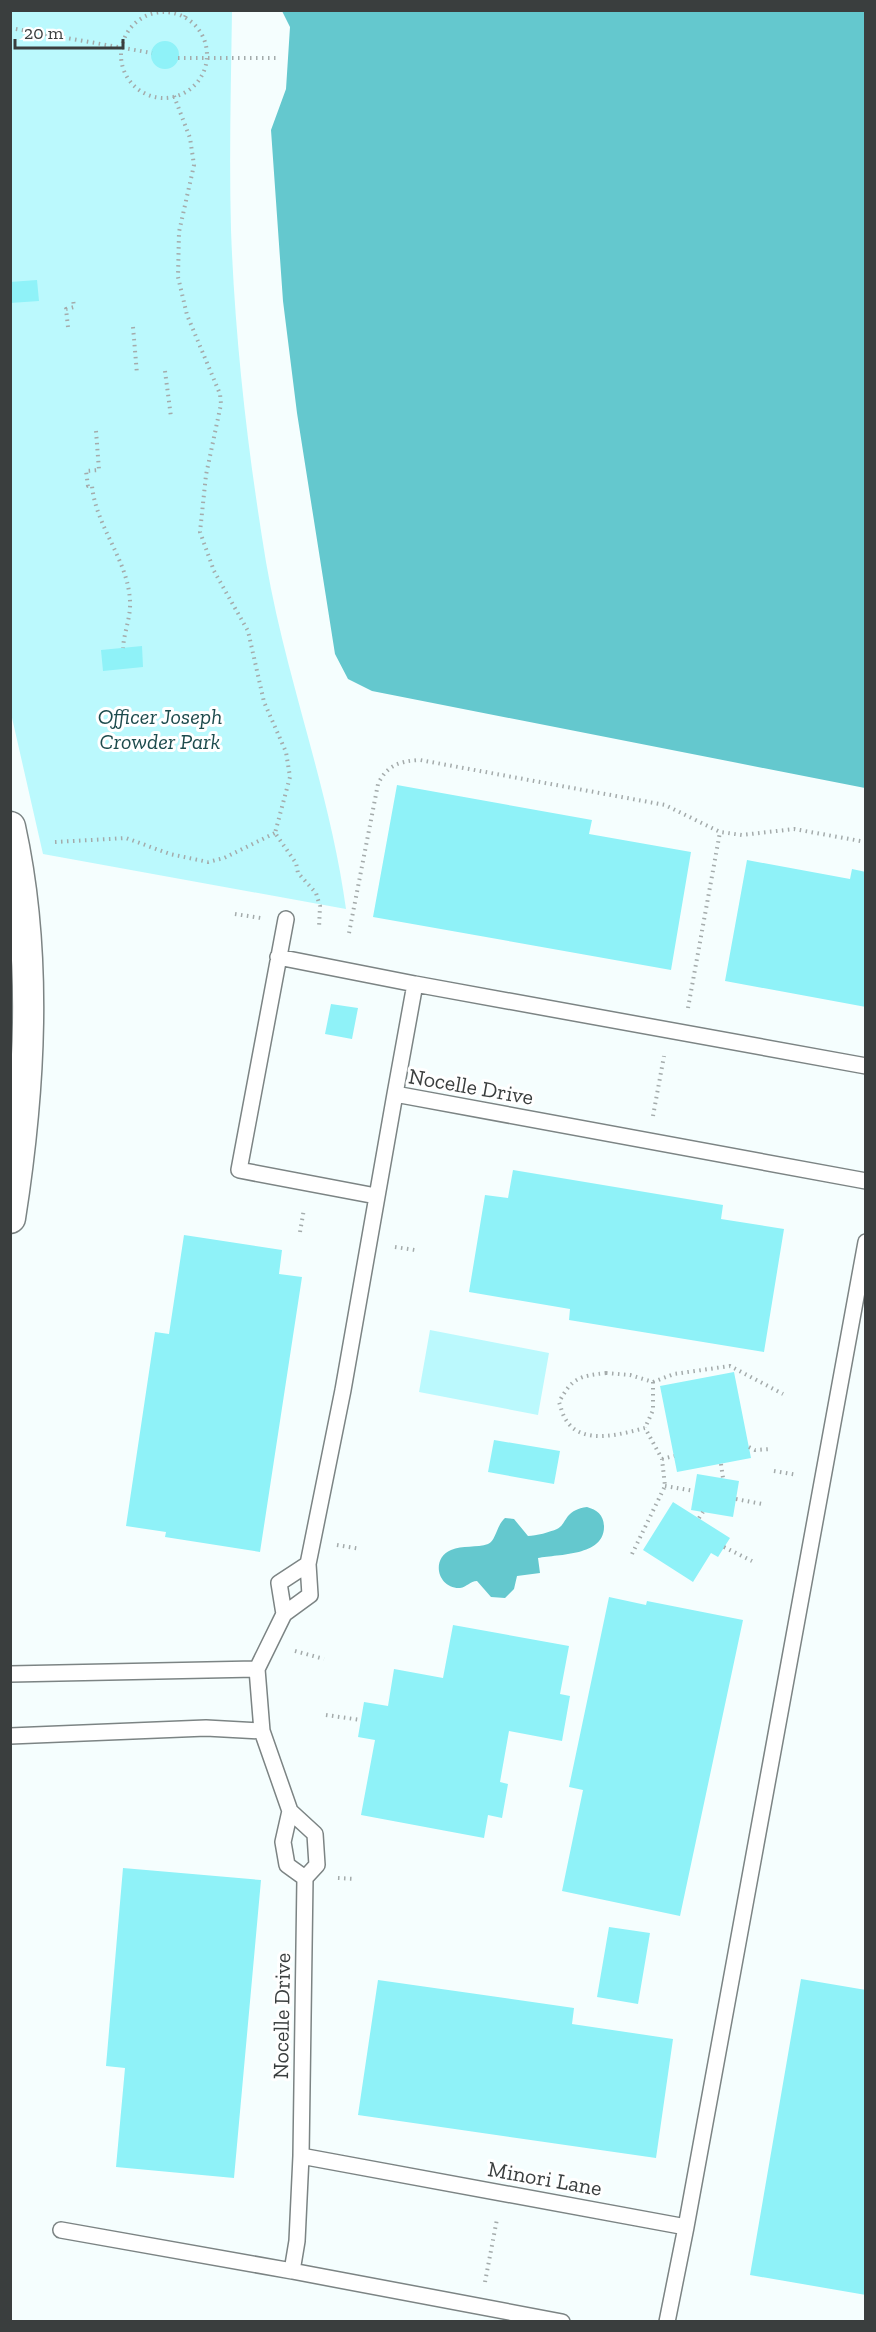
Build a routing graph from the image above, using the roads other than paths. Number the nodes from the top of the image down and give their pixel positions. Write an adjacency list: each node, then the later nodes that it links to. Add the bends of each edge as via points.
1 (10, 827): 9 (street, via 22,906 28,1037 24,1113)
2 (286, 919): 3 (lane)
3 (279, 957): 4 (lane); 8 (lane, via 239,1170)
4 (415, 984): 5 (lane); 6 (lane)
5 (866, 1066)
6 (395, 1094): 7 (lane, Nocelle Drive); 8 (lane, Nocelle Drive)
7 (866, 1181)
8 (376, 1196): 11 (lane, Nocelle Drive)
9 (10, 1218)
10 (866, 1242): 20 (lane)
11 (308, 1564): 12 (lane, Nocelle Drive, via 310,1595); 12 (lane, via 279,1584)
12 (284, 1614): 13 (lane, Nocelle Drive)
13 (257, 1669): 14 (lane); 15 (lane, Nocelle Drive)
14 (10, 1674)
15 (262, 1731): 16 (lane, via 206,1728); 17 (lane, Nocelle Drive)
16 (10, 1736)
17 (290, 1811): 18 (lane, via 283,1842 287,1865); 18 (lane, Nocelle Drive, via 315,1834 317,1865)
18 (305, 1878): 19 (lane, Nocelle Drive)
19 (301, 2156): 20 (lane, Minori Lane); 22 (lane, Nocelle Drive)
20 (686, 2227): 24 (lane)
21 (61, 2230): 22 (lane)
22 (292, 2271): 23 (lane)
23 (562, 2322)
24 (667, 2322)

